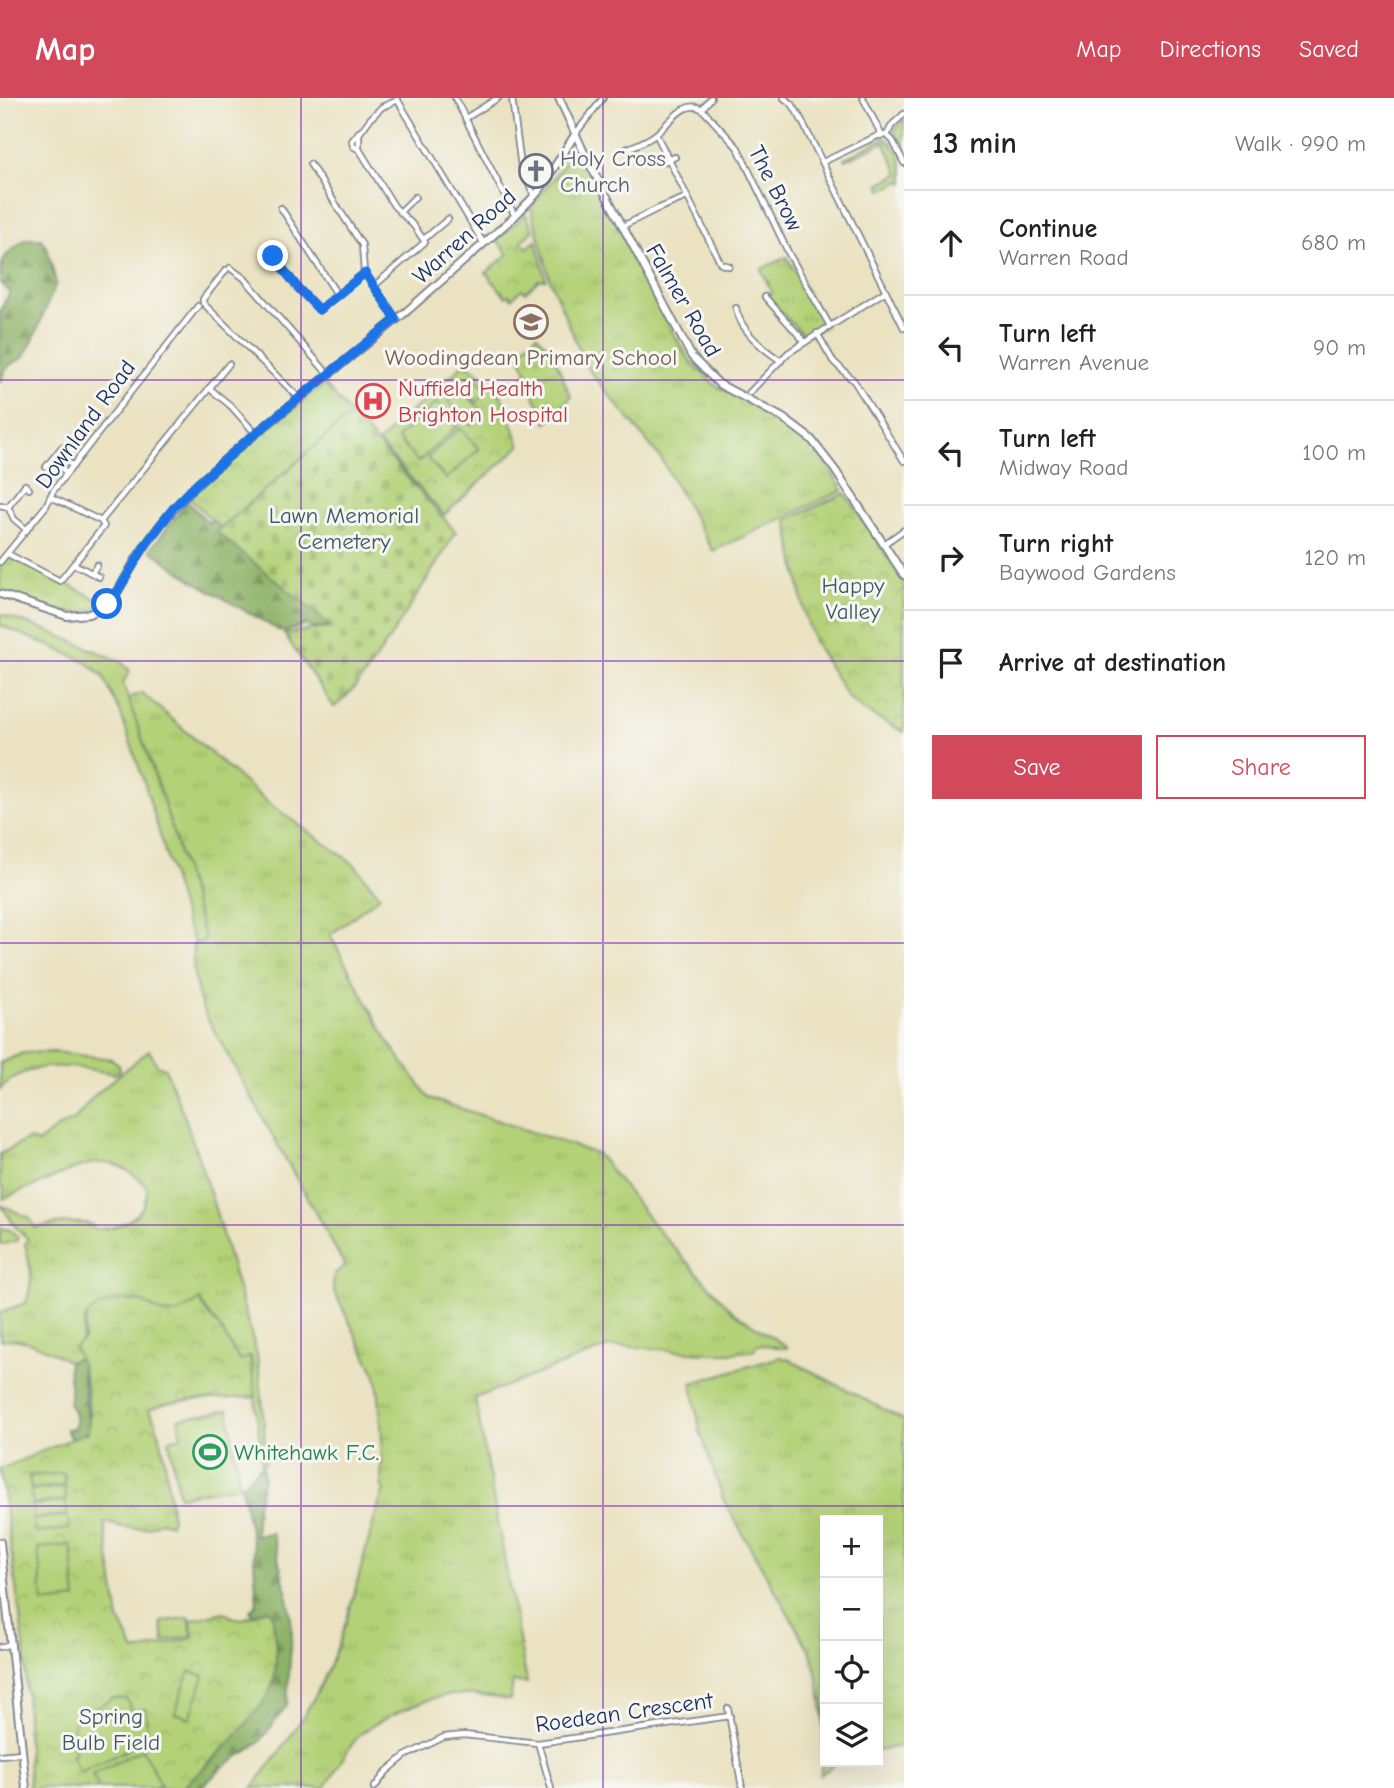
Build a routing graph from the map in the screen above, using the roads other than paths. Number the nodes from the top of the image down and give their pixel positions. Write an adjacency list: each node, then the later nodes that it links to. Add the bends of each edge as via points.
1 (455, 98): 12 (street)
2 (498, 98): 12 (street)
3 (512, 98): 26 (street, via 521,166)
4 (559, 98): 13 (street, Falmer Road)
5 (603, 98): 13 (street)
6 (711, 98): 10 (street)
7 (784, 98): 22 (street, via 795,109)
8 (863, 98): 15 (street)
9 (397, 99): 29 (street, via 382,107 360,131 359,149); 34 (street)
10 (702, 109): 14 (street, via 687,107); 45 (street, The Brow, via 738,148)
11 (904, 114): 15 (street)
12 (466, 118): 30 (street)
13 (576, 133): 18 (street, Warren Road); 20 (street, Falmer Road)
14 (656, 134): 16 (street, via 634,149); 19 (street)
15 (884, 135): 22 (street); 23 (street, via 892,139)
16 (626, 149)
17 (675, 157): 19 (street)
18 (561, 159): 20 (street, via 575,155); 26 (street, Warren Road)
19 (669, 159): 21 (street); 27 (street)
20 (588, 161): 32 (street, Falmer Road)
21 (663, 162)
22 (823, 162): 39 (street)
23 (904, 163)
24 (310, 164): 37 (street, via 363,245)
25 (415, 197): 29 (street)
26 (535, 197): 30 (street, Warren Road)
27 (687, 197): 32 (street); 36 (street, via 722,264)
28 (281, 208): 40 (street)
29 (400, 212): 33 (street)
30 (515, 216): 34 (street, Warren Road)
31 (448, 219): 33 (street)
32 (623, 226): 70 (street, Falmer Road, via 696,363 719,384 783,418 811,439)
33 (424, 239): 38 (street, via 424,244)
34 (485, 244): 44 (street, Warren Road)
35 (267, 248): 40 (street, via 319,310)
36 (729, 267)
37 (365, 273): 38 (street); 40 (street)
38 (374, 286): 44 (street)
39 (886, 291): 45 (street); 46 (street)
40 (338, 296)
41 (765, 297): 48 (street, via 768,307 775,308)
42 (198, 306): 60 (street, Downland Road)
43 (736, 308): 49 (street, via 752,336)
44 (396, 319): 51 (street, Warren Road)
45 (830, 326): 47 (street)
46 (904, 328)
47 (817, 333): 48 (street); 59 (street, via 833,361 854,381)
48 (804, 341): 49 (street)
49 (781, 361): 53 (street)
50 (229, 364): 52 (street)
51 (328, 374): 54 (street, Warren Road); 54 (street, via 242,276 228,269 202,301)
52 (209, 388): 55 (street); 67 (street)
53 (749, 393)
54 (299, 398): 55 (street, Warren Road)
55 (256, 433): 78 (street, Warren Road, via 174,507 115,596 102,608 67,616)
56 (62, 447): 57 (street)
57 (57, 454): 58 (street); 60 (street)
58 (51, 460): 61 (street); 62 (street)
59 (904, 461)
60 (73, 466): 62 (street, Downland Road)
61 (46, 467)
62 (67, 473): 64 (street, Downland Road)
63 (25, 485): 66 (street)
64 (51, 497): 67 (street); 68 (street, Downland Road)
65 (0, 505): 66 (street)
66 (8, 507): 68 (street)
67 (101, 522): 73 (street, via 104,526)
68 (27, 530): 71 (street, Downland Road)
69 (904, 530): 70 (street)
70 (884, 544): 76 (street, Falmer Road)
71 (8, 554): 72 (street, Downland Road); 73 (street, via 60,580)
72 (0, 562)
73 (74, 564): 75 (street)
74 (97, 567): 75 (street)
75 (92, 573): 77 (street)
76 (904, 575)
77 (99, 577)
78 (0, 594)
79 (0, 1542): 80 (street)
80 (11, 1644): 81 (street); 85 (street)
81 (0, 1647)
82 (728, 1708): 83 (street)
83 (730, 1716): 84 (street, Roedean Crescent); 90 (street)
84 (538, 1743): 88 (street, Roedean Crescent, via 444,1737 405,1756); 89 (street)
85 (22, 1753): 86 (street); 87 (street)
86 (0, 1755)
87 (26, 1788)
88 (374, 1788)
89 (551, 1788)
90 (742, 1788)

